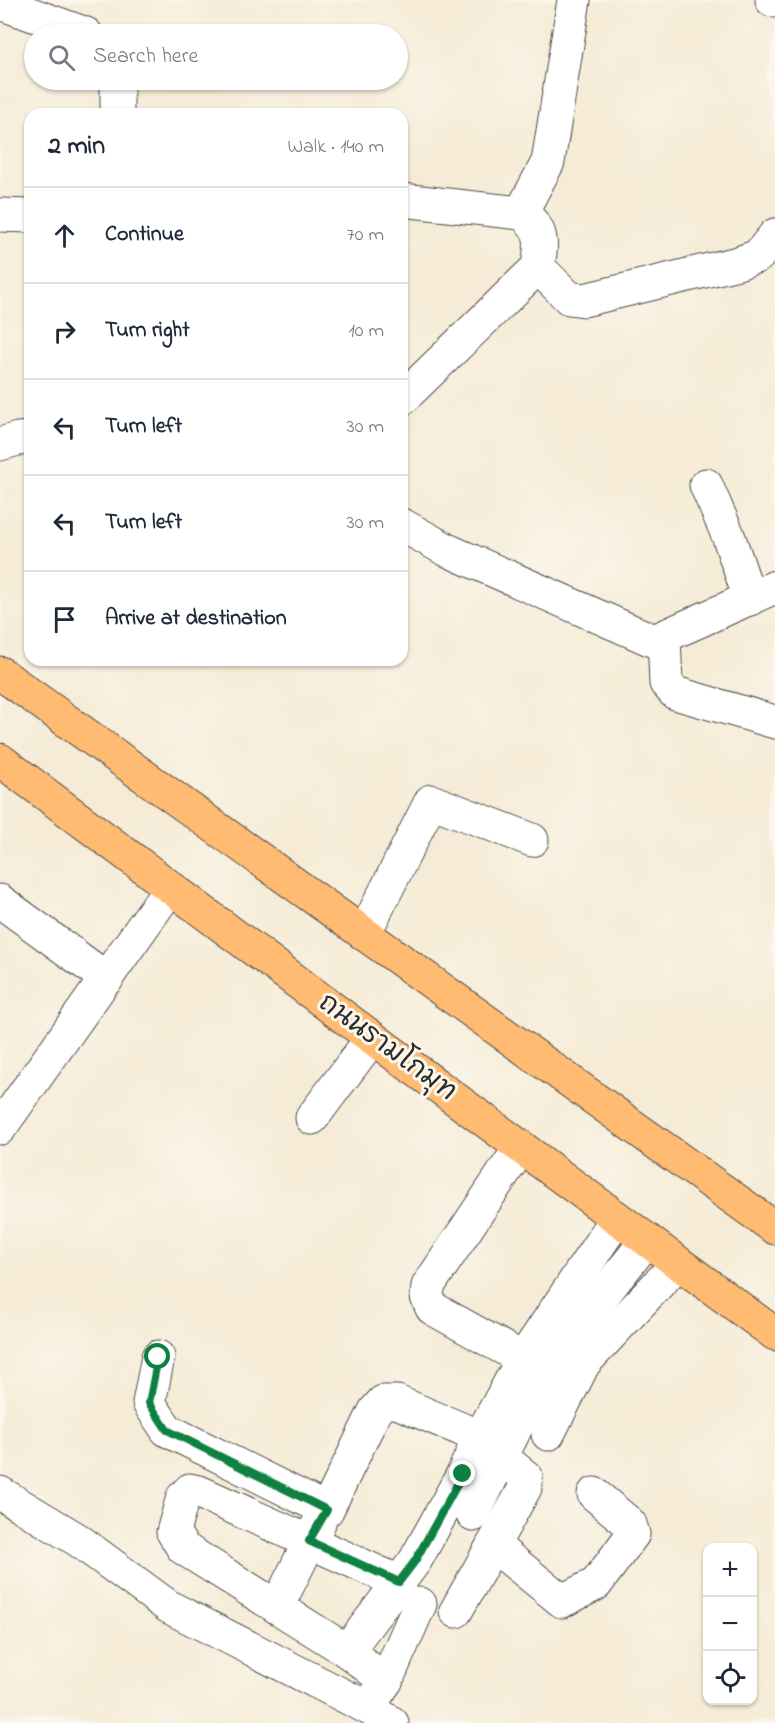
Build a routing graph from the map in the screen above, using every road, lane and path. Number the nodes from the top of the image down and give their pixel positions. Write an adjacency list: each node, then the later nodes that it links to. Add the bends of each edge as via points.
1 (574, 0): 7 (street, via 548,162)
2 (12, 4): 3 (street)
3 (61, 24)
4 (117, 90): 5 (street)
5 (117, 108)
6 (408, 201): 7 (street)
7 (521, 213): 11 (street, via 532,220 542,239)
8 (0, 215): 9 (street)
9 (24, 216)
10 (775, 235): 11 (street, via 758,256 738,263 584,300 569,298)
11 (538, 267): 12 (street)
12 (408, 393)
13 (24, 438): 14 (street)
14 (0, 444)
15 (706, 485): 17 (street, via 728,536)
16 (408, 528): 18 (street, via 447,550 654,640)
17 (762, 593): 18 (street)
18 (664, 637): 20 (street, via 666,683 675,693)
19 (0, 673): 25 (highway)
20 (775, 722)
21 (0, 760): 23 (highway, ถนนรามโกมุท)
22 (532, 840): 25 (street, via 430,801)
23 (170, 888): 26 (street); 27 (highway, ถนนรามโกมุท)
24 (0, 900): 26 (street)
25 (364, 934): 32 (highway)
26 (107, 979): 29 (street)
27 (372, 1038): 28 (street); 30 (highway, ถนนรามโกมุท)
28 (312, 1118)
29 (1, 1125)
30 (521, 1147): 31 (highway, ถนนรามโกมุท); 37 (street, via 428,1286 427,1297 432,1308)
31 (617, 1218): 33 (highway, ถนนรามโกมุท); 37 (street)
32 (775, 1228)
33 (647, 1240): 34 (highway, ถนนรามโกมุท); 39 (street, via 575,1330 525,1409)
34 (678, 1263): 35 (highway, ถนนรามโกมุท); 38 (street, via 584,1363)
35 (775, 1334)
36 (158, 1357): 42 (street, via 149,1403 167,1430)
37 (523, 1359): 39 (street)
38 (548, 1434)
39 (490, 1447): 42 (street, via 397,1402 382,1402); 43 (street); 45 (street, via 526,1477 525,1488); 46 (street, via 463,1474 415,1561)
40 (0, 1492): 51 (street, via 78,1540 169,1607)
41 (594, 1494): 45 (street, via 630,1524 633,1534 596,1584 562,1601)
42 (327, 1510): 44 (street)
43 (473, 1515)
44 (309, 1541): 46 (street); 47 (street); 47 (street, via 200,1492 190,1490 183,1497 173,1532 183,1548)
45 (493, 1545): 48 (street)
46 (409, 1593): 49 (street); 50 (street)
47 (277, 1607): 49 (street)
48 (456, 1611)
49 (347, 1651): 50 (street)
50 (386, 1681): 51 (street)
51 (380, 1716)

